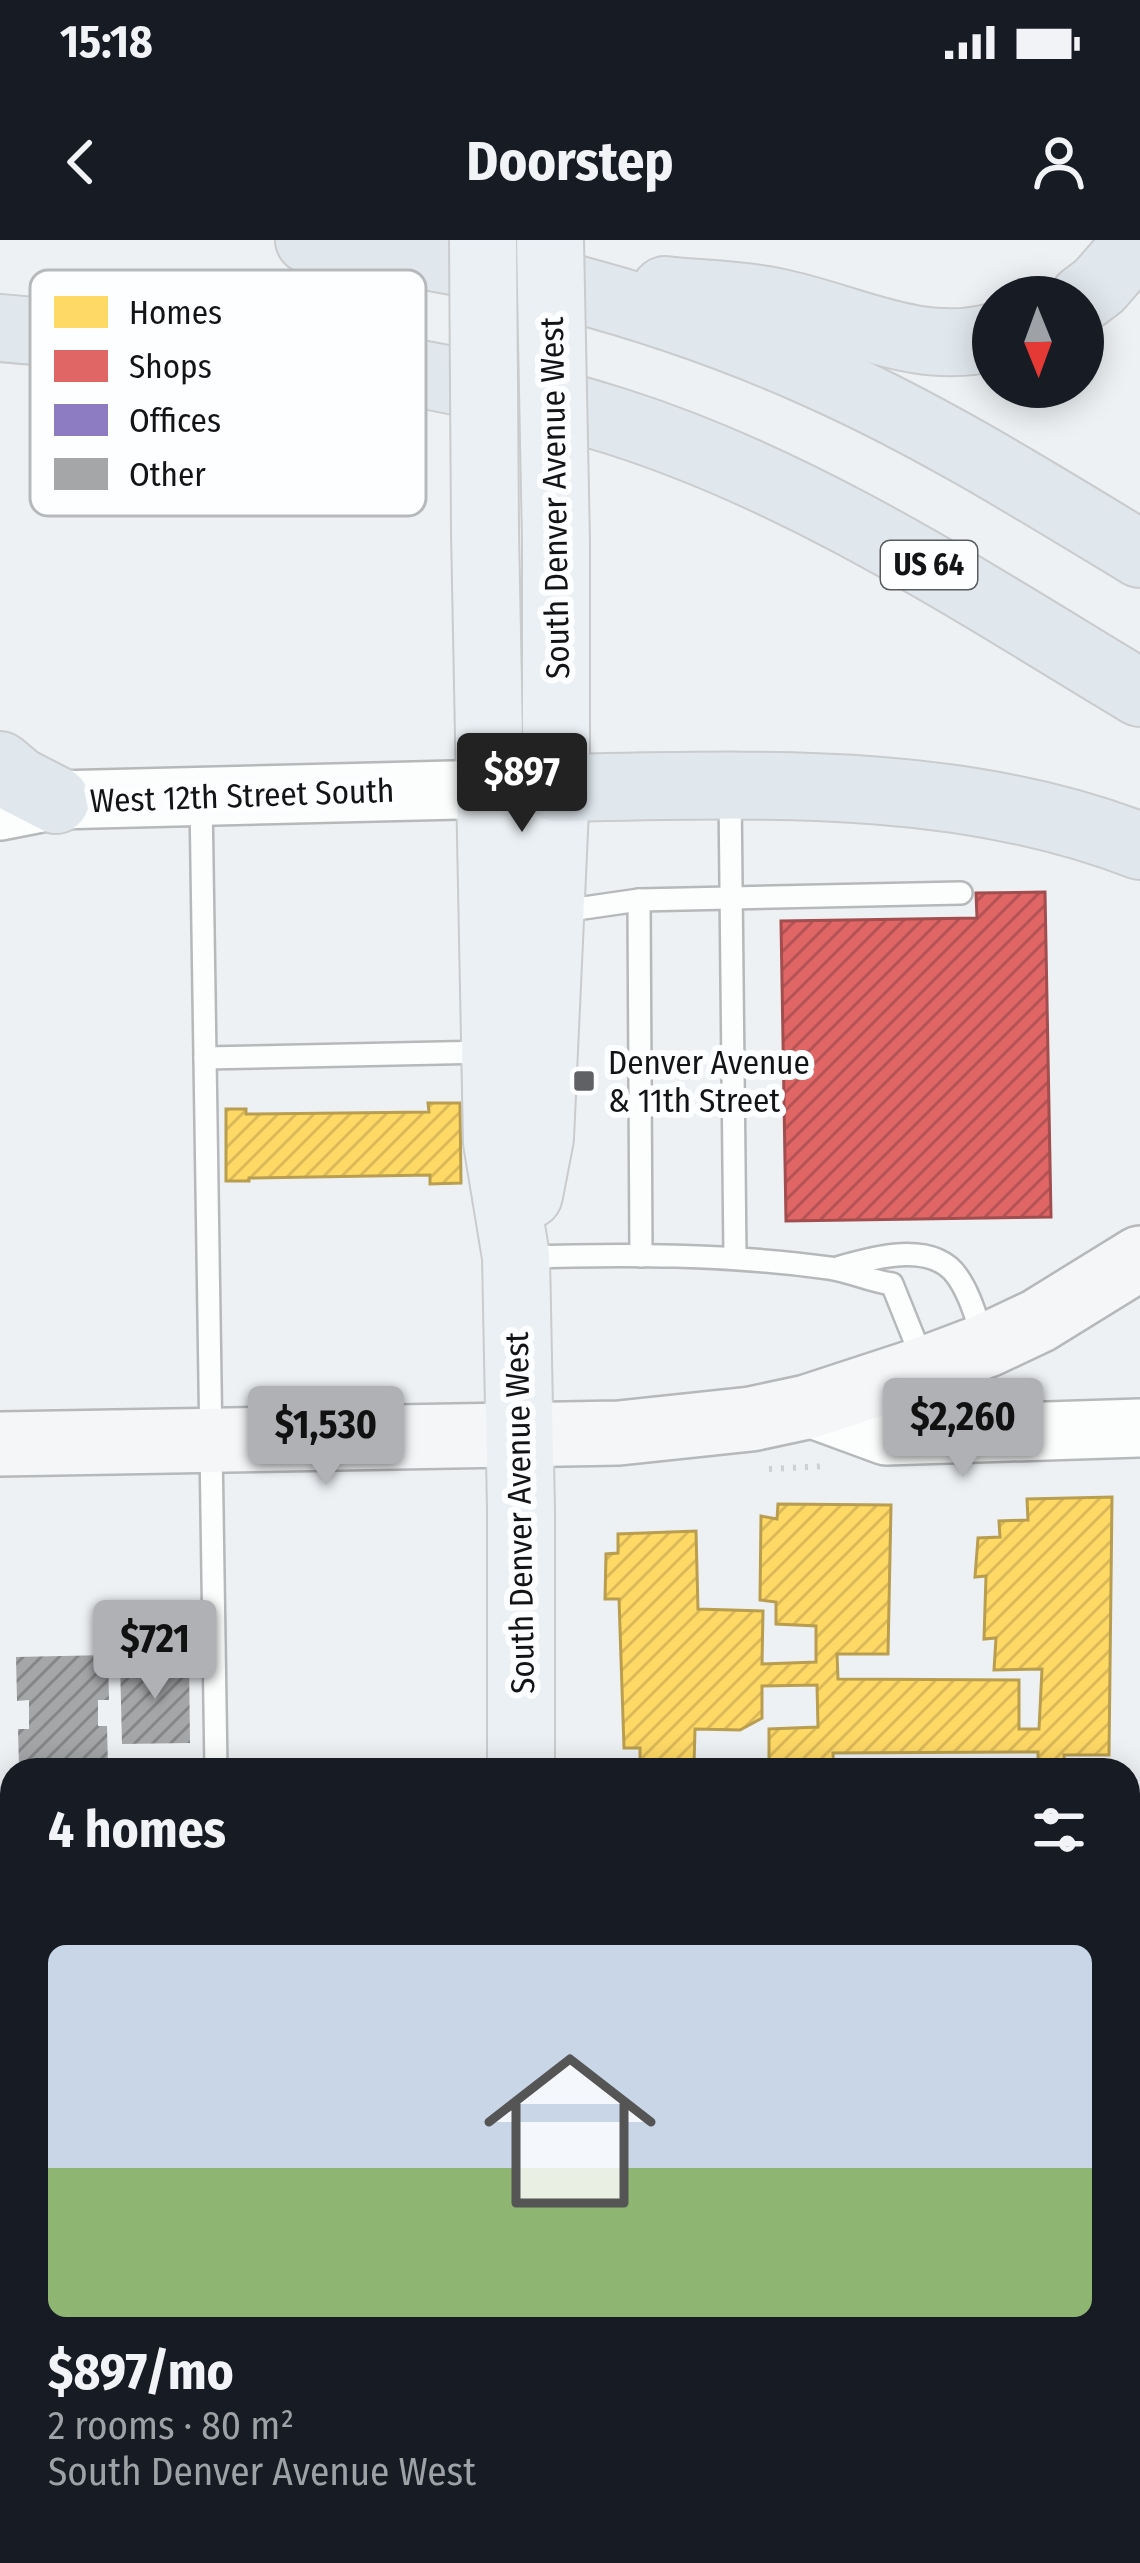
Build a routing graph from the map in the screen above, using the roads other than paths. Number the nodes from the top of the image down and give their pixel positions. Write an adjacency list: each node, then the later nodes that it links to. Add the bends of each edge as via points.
1 (309, 240): 3 (highway, via 401,252)
2 (1139, 240): 4 (highway)
3 (519, 252): 7 (highway, via 775,301 912,340); 9 (highway, via 819,375 984,459); 13 (main road, South Denver Avenue West, bridge, via 485,532); 14 (main road, South Denver Avenue West, bridge, via 556,542)
4 (1104, 280)
5 (0, 328): 6 (highway, US 64)
6 (30, 331)
7 (972, 340)
8 (426, 376): 10 (highway, US 64, via 617,422 708,454 914,556)
9 (1140, 554)
10 (1140, 693)
11 (0, 765): 16 (highway, via 19,781)
12 (730, 786): 14 (highway); 17 (highway, via 950,796); 19 (lane)
13 (488, 788): 14 (street, West 12th Street South); 15 (street, West 12th Street South); 22 (main road, South Denver Avenue West)
14 (556, 788): 21 (main road, South Denver Avenue West)
15 (201, 795): 16 (street, West 12th Street South); 23 (lane)
16 (28, 805)
17 (1140, 846)
18 (961, 892): 19 (lane)
19 (731, 898): 20 (lane); 26 (lane)
20 (639, 900): 21 (lane); 24 (lane)
21 (550, 913): 25 (main road, South Denver Avenue West, via 540,1138)
22 (494, 1052): 23 (lane); 25 (main road, South Denver Avenue West, via 496,1142)
23 (205, 1058): 34 (lane)
24 (641, 1256): 25 (lane); 26 (lane)
25 (516, 1257): 33 (main road, South Denver Avenue West)
26 (735, 1258): 28 (lane)
27 (1140, 1258): 29 (main road)
28 (835, 1269): 29 (lane, via 886,1254 934,1258 960,1279); 30 (lane, via 892,1284)
29 (987, 1345): 30 (main road)
30 (926, 1368): 31 (main road)
31 (807, 1406): 32 (street, via 886,1436); 33 (main road, via 699,1426)
32 (1140, 1428)
33 (518, 1436): 34 (main road); 37 (main road, South Denver Avenue West)
34 (211, 1440): 35 (main road); 36 (lane)
35 (0, 1444)
36 (216, 1758)
37 (521, 1758)

